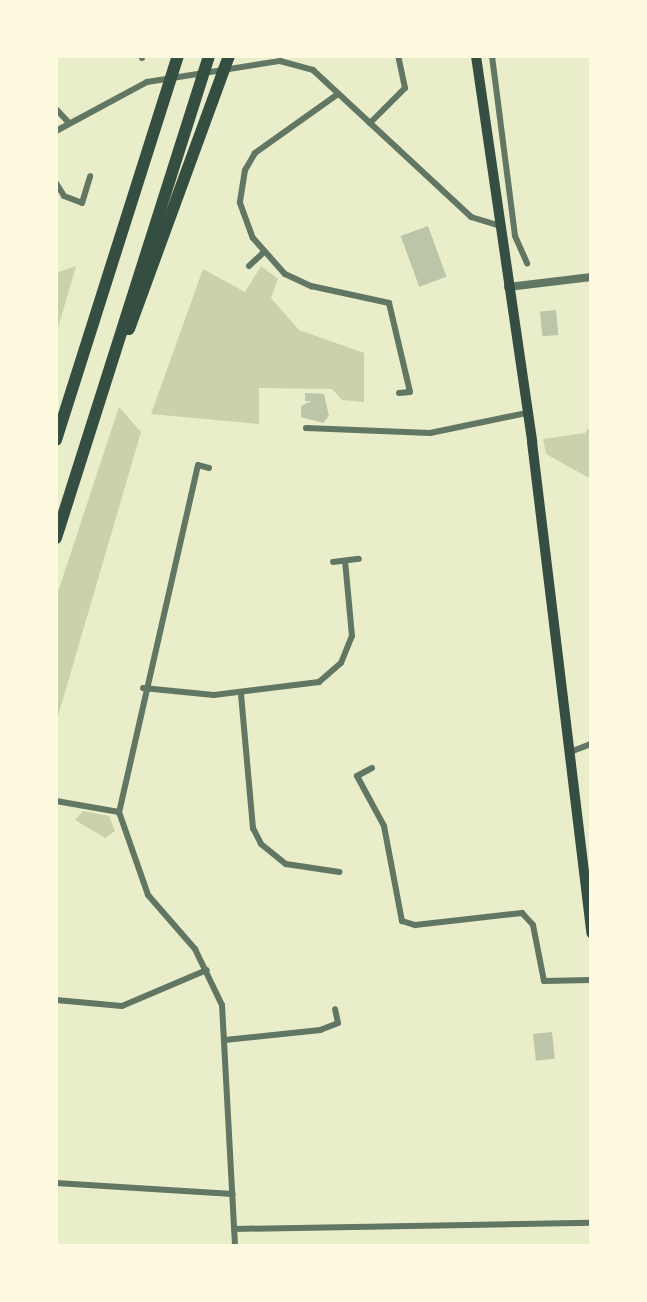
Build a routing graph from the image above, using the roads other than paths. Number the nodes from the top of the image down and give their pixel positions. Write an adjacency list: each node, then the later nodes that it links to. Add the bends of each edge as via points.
1 (178, 56): 26 (highway)
2 (209, 56): 22 (highway)
3 (229, 56): 22 (highway, via 141,303)
4 (398, 56): 10 (street, via 405,88)
5 (475, 56): 13 (main road)
6 (492, 56): 12 (street)
7 (338, 94): 9 (street, via 313,70 280,61 148,82); 10 (street); 17 (street, via 264,144 245,170 240,204)
8 (56, 110): 9 (street)
9 (68, 122): 11 (street)
10 (370, 123): 16 (street, via 471,217)
11 (56, 131)
12 (507, 165): 13 (street); 18 (street, via 518,252)
13 (490, 166): 16 (main road)
14 (90, 176): 15 (street, via 82,203 64,196)
15 (56, 183)
16 (498, 225): 21 (main road)
17 (263, 253): 19 (street); 23 (street, via 312,286 389,303 410,392)
18 (527, 263)
19 (249, 266)
20 (591, 277): 21 (street)
21 (508, 287): 24 (main road)
22 (106, 380): 28 (highway)
23 (399, 393)
24 (527, 413): 25 (street, via 430,433); 35 (main road)
25 (306, 428)
26 (56, 439)
27 (209, 468): 32 (street, via 198,465)
28 (56, 538)
29 (359, 559): 30 (street)
30 (345, 561): 31 (street); 33 (street, via 352,636 341,663 303,687)
31 (332, 562)
32 (143, 688): 33 (street); 38 (street)
33 (241, 694): 39 (street, via 253,828 261,844 286,864)
34 (591, 744): 35 (street)
35 (570, 752): 40 (main road)
36 (372, 768): 43 (street, via 357,776 384,826 402,921 415,925 522,913 533,925 544,981)
37 (56, 801): 38 (street)
38 (120, 812): 42 (street, via 148,895)
39 (338, 873)
40 (589, 877): 41 (main road)
41 (591, 933)
42 (207, 970): 44 (street, via 122,1006); 46 (street, via 222,1005)
43 (591, 980)
44 (56, 1000)
45 (335, 1009): 46 (street, via 338,1023 320,1030)
46 (225, 1041): 48 (street)
47 (56, 1183): 48 (street)
48 (233, 1194): 50 (street)
49 (591, 1223): 50 (street)
50 (234, 1229): 51 (street)
51 (235, 1246)

